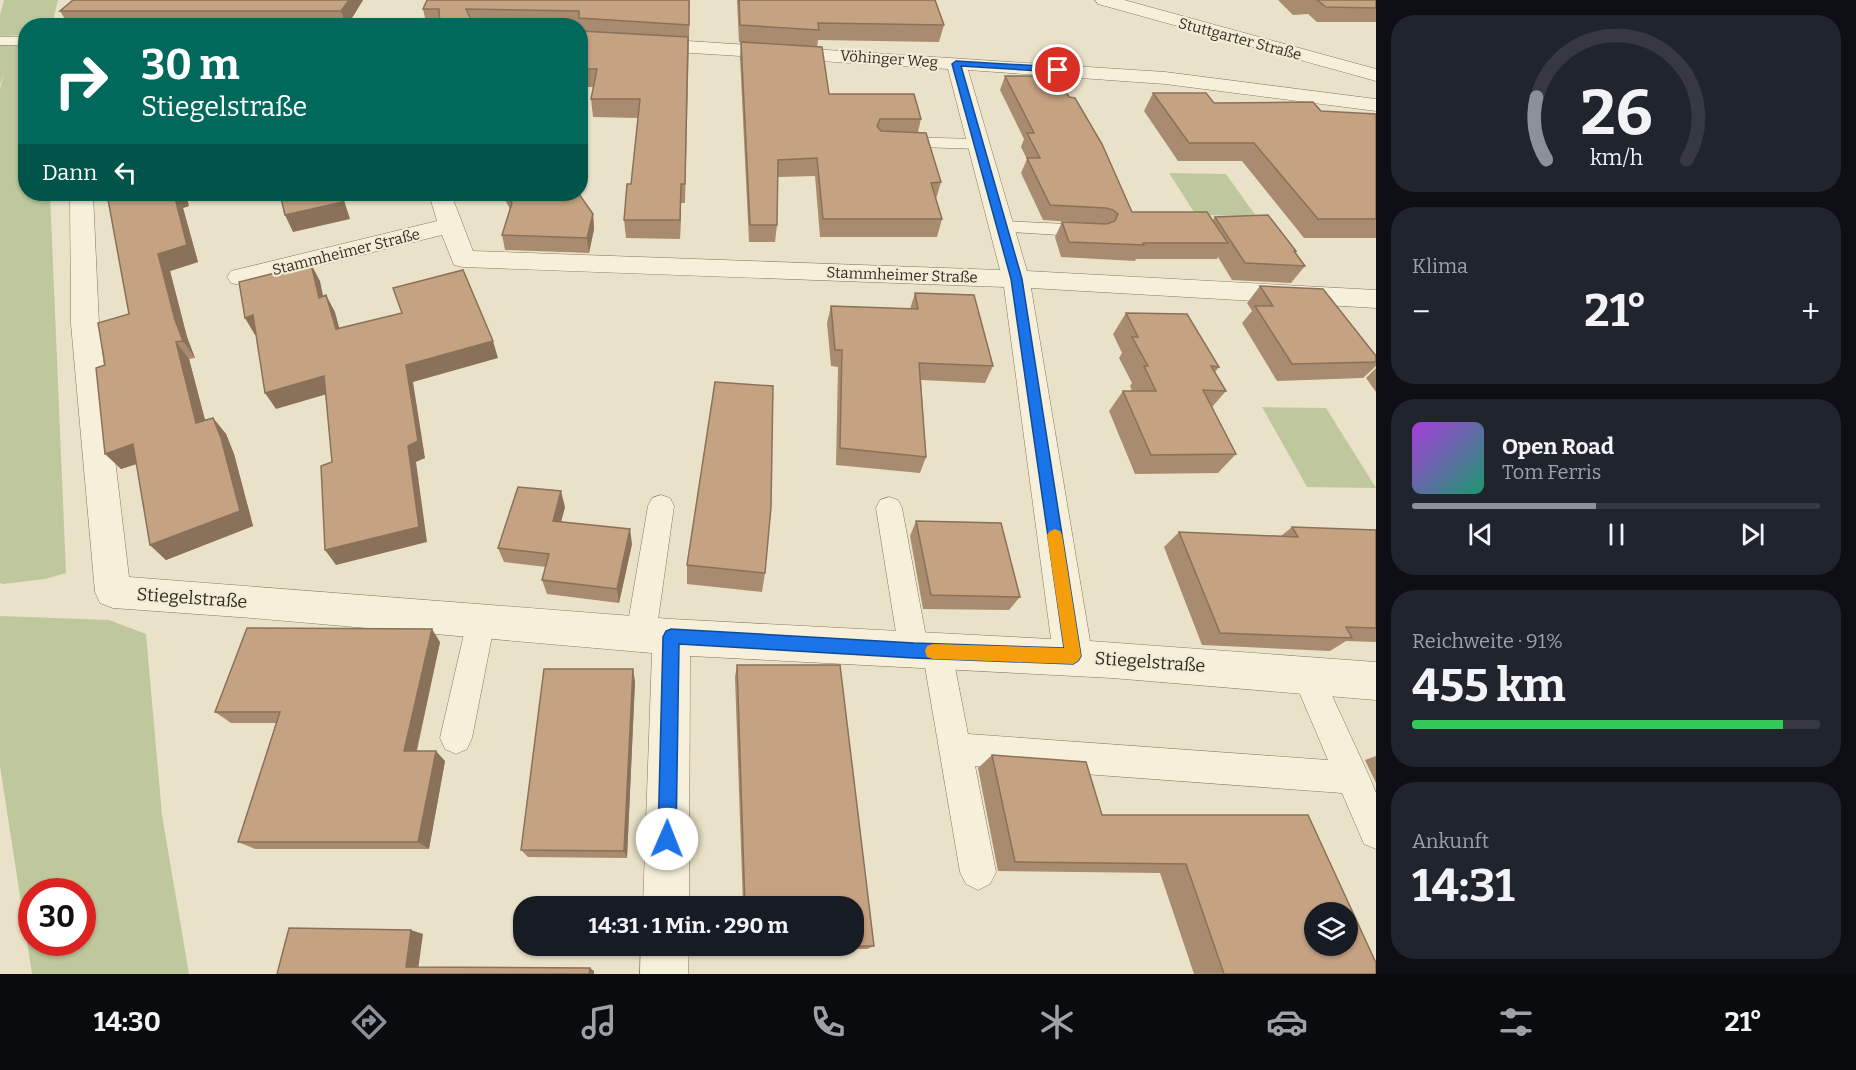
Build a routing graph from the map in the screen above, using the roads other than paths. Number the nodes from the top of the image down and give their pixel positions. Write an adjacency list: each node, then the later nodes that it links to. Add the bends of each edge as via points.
1 (1104, 0): 6 (street, Stuttgarter Straße)
2 (0, 41): 3 (lane)
3 (18, 41)
4 (588, 41): 5 (street, Vöhinger Weg)
5 (956, 64): 7 (street, Vöhinger Weg, via 1165,78); 9 (street)
6 (1376, 75)
7 (1376, 105)
8 (883, 142): 9 (lane)
9 (979, 144): 13 (street)
10 (81, 201): 20 (street, Stiegelstraße, via 85,324 112,592)
11 (442, 201): 12 (street, Stammheimer Straße)
12 (451, 225): 15 (street, Stammheimer Straße); 16 (street, Stammheimer Straße, via 463,259)
13 (1001, 227): 14 (lane); 16 (street)
14 (1098, 231)
15 (240, 278)
16 (1016, 279): 17 (street, Stammheimer Straße); 23 (street)
17 (1376, 299)
18 (661, 506): 21 (lane)
19 (889, 508): 22 (lane)
20 (482, 621): 21 (street, Stiegelstraße); 26 (lane)
21 (656, 635): 22 (street, Stiegelstraße); 31 (street)
22 (926, 651): 23 (street, Stiegelstraße); 27 (lane)
23 (1073, 656): 24 (street, Stiegelstraße)
24 (1306, 673): 25 (street, Stiegelstraße); 28 (lane)
25 (1376, 681)
26 (456, 738)
27 (956, 749): 28 (lane); 30 (lane)
28 (1354, 778): 29 (lane)
29 (1376, 832)
30 (978, 872)
31 (666, 896)
32 (665, 956): 33 (street)
33 (664, 974)

